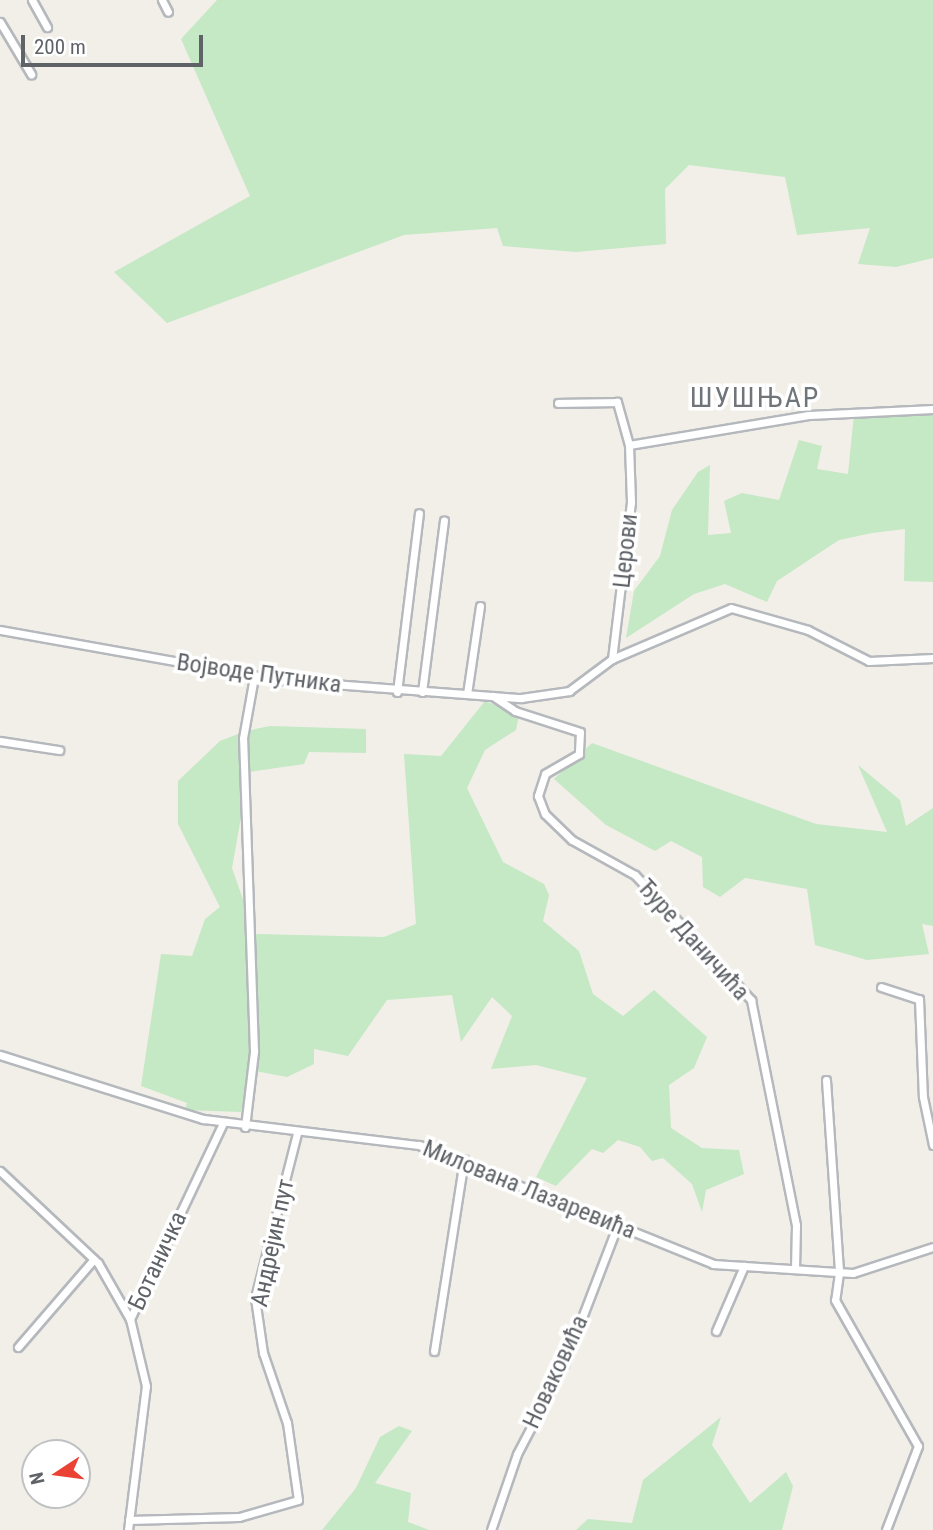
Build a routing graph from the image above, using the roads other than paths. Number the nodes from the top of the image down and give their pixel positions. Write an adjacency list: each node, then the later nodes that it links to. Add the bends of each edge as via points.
1 (32, 0): 5 (street)
2 (162, 0): 3 (street)
3 (168, 12)
4 (0, 22): 6 (street)
5 (47, 27)
6 (31, 74)
7 (558, 403): 9 (street, Церови, via 613,399)
8 (933, 410): 9 (street, via 809,415)
9 (629, 445): 15 (street, Церови, via 631,519)
10 (419, 513): 17 (street)
11 (444, 520): 18 (street)
12 (480, 606): 19 (street)
13 (0, 630): 16 (street, Војводе Путника)
14 (933, 658): 15 (street, via 870,661 808,630 731,608)
15 (612, 659): 20 (street, Војводе Путника, via 569,691 521,698)
16 (254, 677): 17 (street, Војводе Путника); 27 (street, via 243,738 251,822 254,1051)
17 (397, 692): 18 (street, Војводе Путника)
18 (422, 692): 19 (street, Војводе Путника)
19 (467, 694): 20 (street, Војводе Путника)
20 (492, 696): 36 (street, Ђуре Даничића, via 515,711 580,732 579,754 545,774 538,796 545,814 572,839 635,875 751,1000 796,1225)
21 (0, 740): 22 (street)
22 (59, 750)
23 (881, 988): 29 (street, via 919,999 923,1097)
24 (0, 1055): 26 (street, Милована Лазаревића)
25 (826, 1080): 37 (street)
26 (223, 1123): 27 (street, Милована Лазаревића); 38 (street, Ботаничка)
27 (245, 1127): 28 (street, Милована Лазаревића)
28 (297, 1133): 30 (street, Милована Лазаревића, via 403,1142); 42 (street, Андрејин пут, via 255,1298 263,1353 287,1423 298,1500 239,1517)
29 (933, 1145)
30 (464, 1159): 32 (street, Милована Лазаревића); 41 (street)
31 (0, 1171): 34 (street)
32 (618, 1224): 35 (street, Милована Лазаревића, via 713,1264); 44 (street, Новаковића)
33 (933, 1247): 37 (street, Милована Лазаревића)
34 (94, 1259): 38 (street); 40 (street)
35 (744, 1266): 36 (street, Милована Лазаревића); 39 (street)
36 (795, 1269): 37 (street, Милована Лазаревића)
37 (839, 1273): 45 (street, via 838,1309 918,1446)
38 (130, 1319): 42 (street, Ботаничка, via 146,1386)
39 (716, 1331)
40 (18, 1346)
41 (434, 1350)
42 (129, 1520): 43 (street, Ботаничка)
43 (128, 1530)
44 (491, 1530)
45 (886, 1530)

